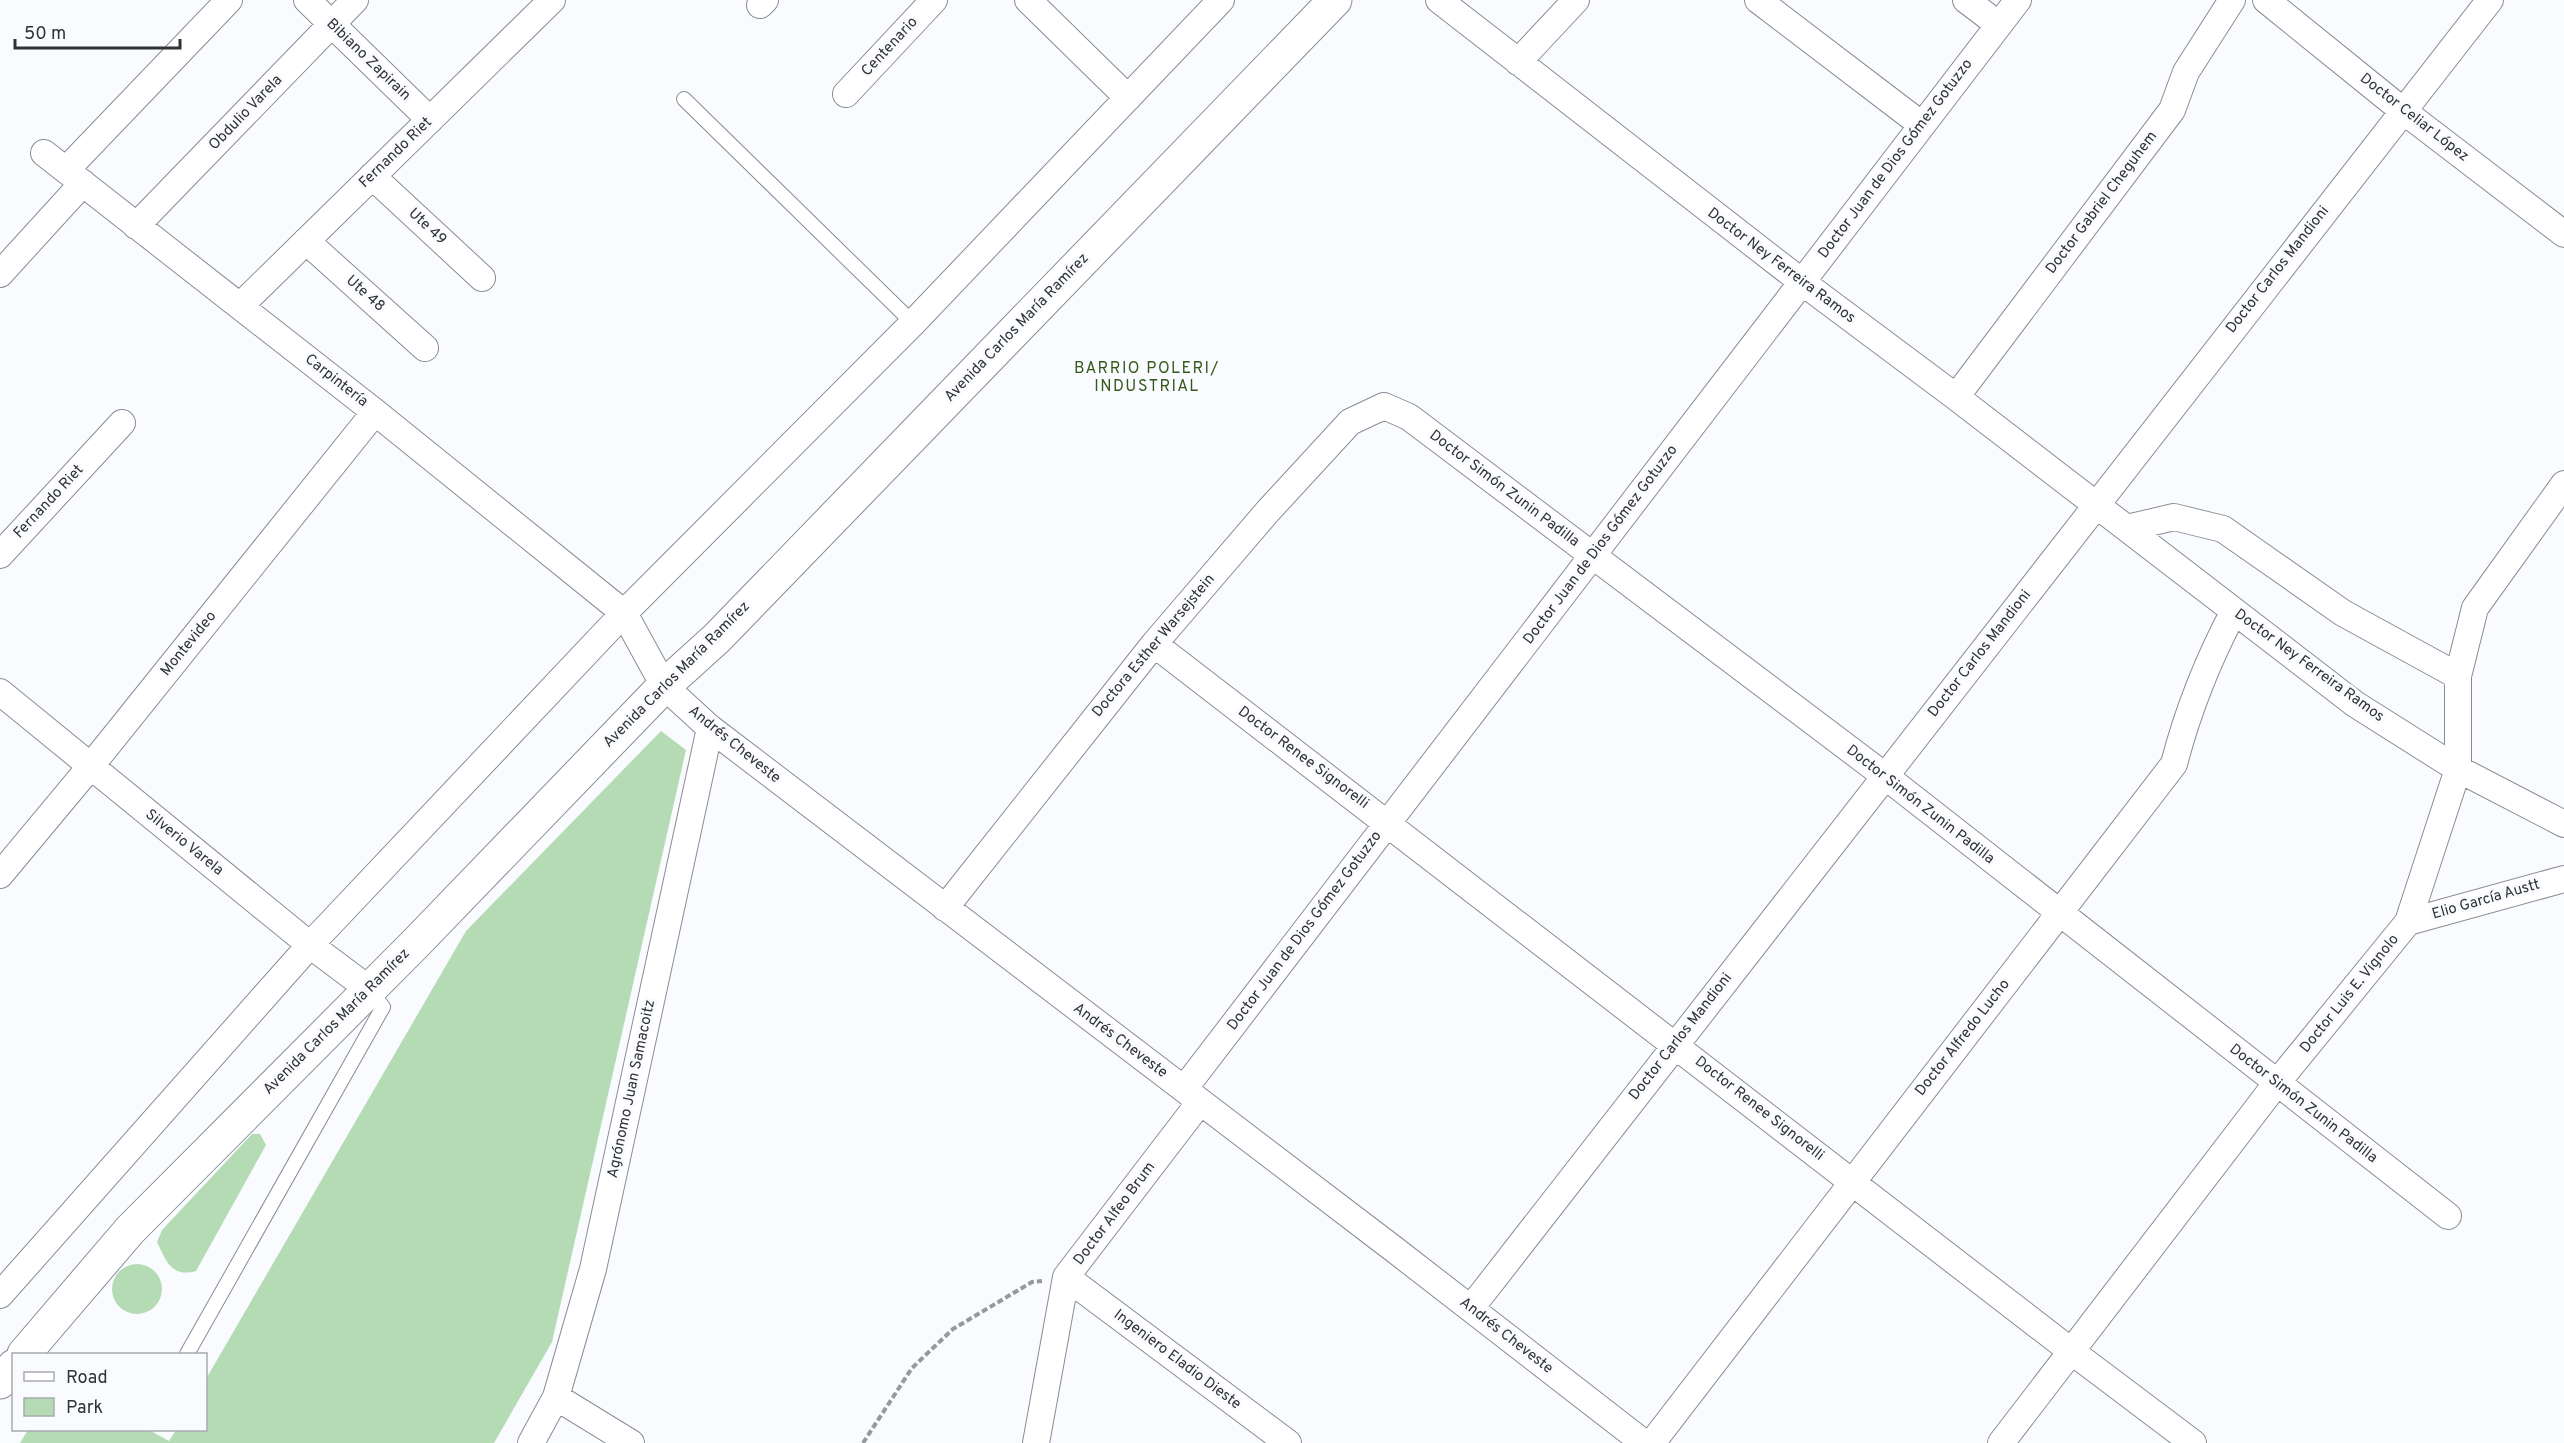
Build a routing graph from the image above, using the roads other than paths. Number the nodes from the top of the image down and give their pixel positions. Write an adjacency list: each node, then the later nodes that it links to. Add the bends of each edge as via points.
1 (229, 0): 27 (street)
2 (307, 0): 17 (street, Bibiano Zapirain)
3 (355, 0): 17 (street, Obdulio Varela)
4 (552, 0): 24 (street, Fernando Riet)
5 (934, 0): 20 (street, Centenario)
6 (1028, 0): 21 (street)
7 (1221, 0): 21 (street)
8 (1335, 0): 51 (street, Avenida Carlos María Ramírez, via 717,638)
9 (1438, 0): 19 (street, Doctor Ney Ferreira Ramos)
10 (1576, 0): 19 (street)
11 (1758, 0): 25 (street)
12 (1966, 0): 18 (street)
13 (2018, 0): 18 (street, Doctor Juan de Dios Gómez Gotuzzo)
14 (2232, 0): 38 (street, Doctor Gabriel Cheguhem, via 2186,72 2172,110)
15 (2266, 0): 23 (street, Doctor Celiar López)
16 (2490, 0): 23 (street, Doctor Carlos Mandioni)
17 (332, 24): 24 (street, Bibiano Zapirain); 29 (street, Obdulio Varela)
18 (1999, 25): 25 (street, Doctor Juan de Dios Gómez Gotuzzo)
19 (1518, 62): 34 (street, Doctor Ney Ferreira Ramos)
20 (846, 94)
21 (1128, 98): 36 (street)
22 (684, 99): 36 (lane)
23 (2402, 110): 30 (street, Doctor Celiar López); 43 (street, Doctor Carlos Mandioni)
24 (430, 120): 28 (street, Fernando Riet)
25 (1922, 125): 34 (street, Doctor Juan de Dios Gómez Gotuzzo)
26 (44, 153): 27 (street, Carpintería)
27 (75, 176): 29 (street, Carpintería); 32 (street)
28 (372, 176): 31 (street, Fernando Riet); 33 (street, Ute 49)
29 (136, 226): 35 (street, Carpintería)
30 (2564, 234)
31 (306, 241): 35 (street, Fernando Riet); 37 (street, Ute 48)
32 (0, 274)
33 (482, 278)
34 (1802, 282): 38 (street, Doctor Ney Ferreira Ramos); 46 (street, Doctor Juan de Dios Gómez Gotuzzo)
35 (240, 306): 40 (street, Carpintería)
36 (913, 323): 48 (street)
37 (425, 348)
38 (1956, 397): 43 (street, Doctor Ney Ferreira Ramos)
39 (1384, 406): 46 (street, Doctor Simón Zunin Padilla, via 1409,417); 49 (street, Doctora Esther Warsejstein, via 1350,422)
40 (375, 412): 48 (street, Carpintería); 54 (street, Montevideo)
41 (122, 423): 45 (street, Fernando Riet)
42 (2564, 484): 50 (street, Doctor Luis E. Vignolo, via 2475,608)
43 (2096, 505): 44 (street, Doctor Ney Ferreira Ramos); 56 (street, Doctor Carlos Mandioni)
44 (2127, 528): 47 (street, Doctor Ney Ferreira Ramos); 50 (street, via 2174,517 2223,530 2343,613)
45 (0, 555)
46 (1592, 556): 56 (street, Doctor Simón Zunin Padilla); 57 (street, Doctor Juan de Dios Gómez Gotuzzo)
47 (2234, 611): 55 (street, Doctor Ney Ferreira Ramos, via 2355,704); 62 (street, Doctor Alfredo Lucho, via 2212,652 2186,718 2174,764)
48 (624, 614): 51 (street, Andrés Cheveste); 64 (street)
49 (1154, 644): 57 (street, Doctor Renee Signorelli); 61 (street, Doctora Esther Warsejstein)
50 (2457, 676): 55 (street, Doctor Luis E. Vignolo)
51 (664, 686): 53 (street, Andrés Cheveste); 65 (street, Avenida Carlos María Ramírez)
52 (0, 692): 54 (street, Silverio Varela)
53 (710, 728): 61 (street, Andrés Cheveste); 79 (street, Agrónomo Juan Samacoitz, via 593,1269)
54 (90, 767): 59 (street, Montevideo); 64 (street, Silverio Varela)
55 (2458, 769): 58 (street, Doctor Ney Ferreira Ramos); 63 (street, Doctor Luis E. Vignolo)
56 (1885, 776): 62 (street, Doctor Simón Zunin Padilla); 66 (street, Doctor Carlos Mandioni)
57 (1388, 823): 66 (street, Doctor Renee Signorelli); 68 (street, Doctor Juan de Dios Gómez Gotuzzo)
58 (2564, 824)
59 (0, 875)
60 (2564, 879): 63 (street, Elio García Austt)
61 (945, 908): 68 (street, Andrés Cheveste)
62 (2059, 913): 67 (street, Doctor Simón Zunin Padilla); 69 (street, Doctor Alfredo Lucho)
63 (2408, 922): 67 (street, Doctor Luis E. Vignolo)
64 (310, 945): 65 (street, Silverio Varela); 72 (street)
65 (370, 990): 75 (street, Avenida Carlos María Ramírez, via 130,1230); 76 (lane, via 383,1007)
66 (1676, 1045): 69 (street, Doctor Renee Signorelli); 73 (street, Doctor Carlos Mandioni)
67 (2276, 1084): 70 (street, Doctor Simón Zunin Padilla); 74 (street, Doctor Luis E. Vignolo)
68 (1192, 1096): 71 (street, Doctor Alfeo Brum); 73 (street, Andrés Cheveste)
69 (1853, 1182): 74 (street, Doctor Renee Signorelli); 85 (street, Doctor Alfredo Lucho)
70 (2448, 1216)
71 (1066, 1277): 82 (street, Doctor Alfeo Brum); 83 (street, Ingeniero Eladio Dieste)
72 (0, 1295)
73 (1471, 1308): 84 (street, Andrés Cheveste)
74 (2071, 1351): 86 (street, Doctor Luis E. Vignolo); 87 (street, Doctor Renee Signorelli)
75 (25, 1353)
76 (188, 1353)
77 (12, 1368): 78 (street)
78 (0, 1382)
79 (556, 1397): 80 (street, Agrónomo Juan Samacoitz); 81 (street)
80 (531, 1443)
81 (631, 1443)
82 (1036, 1443)
83 (1288, 1443)
84 (1644, 1443)
85 (1652, 1443)
86 (2001, 1443)
87 (2193, 1443)

